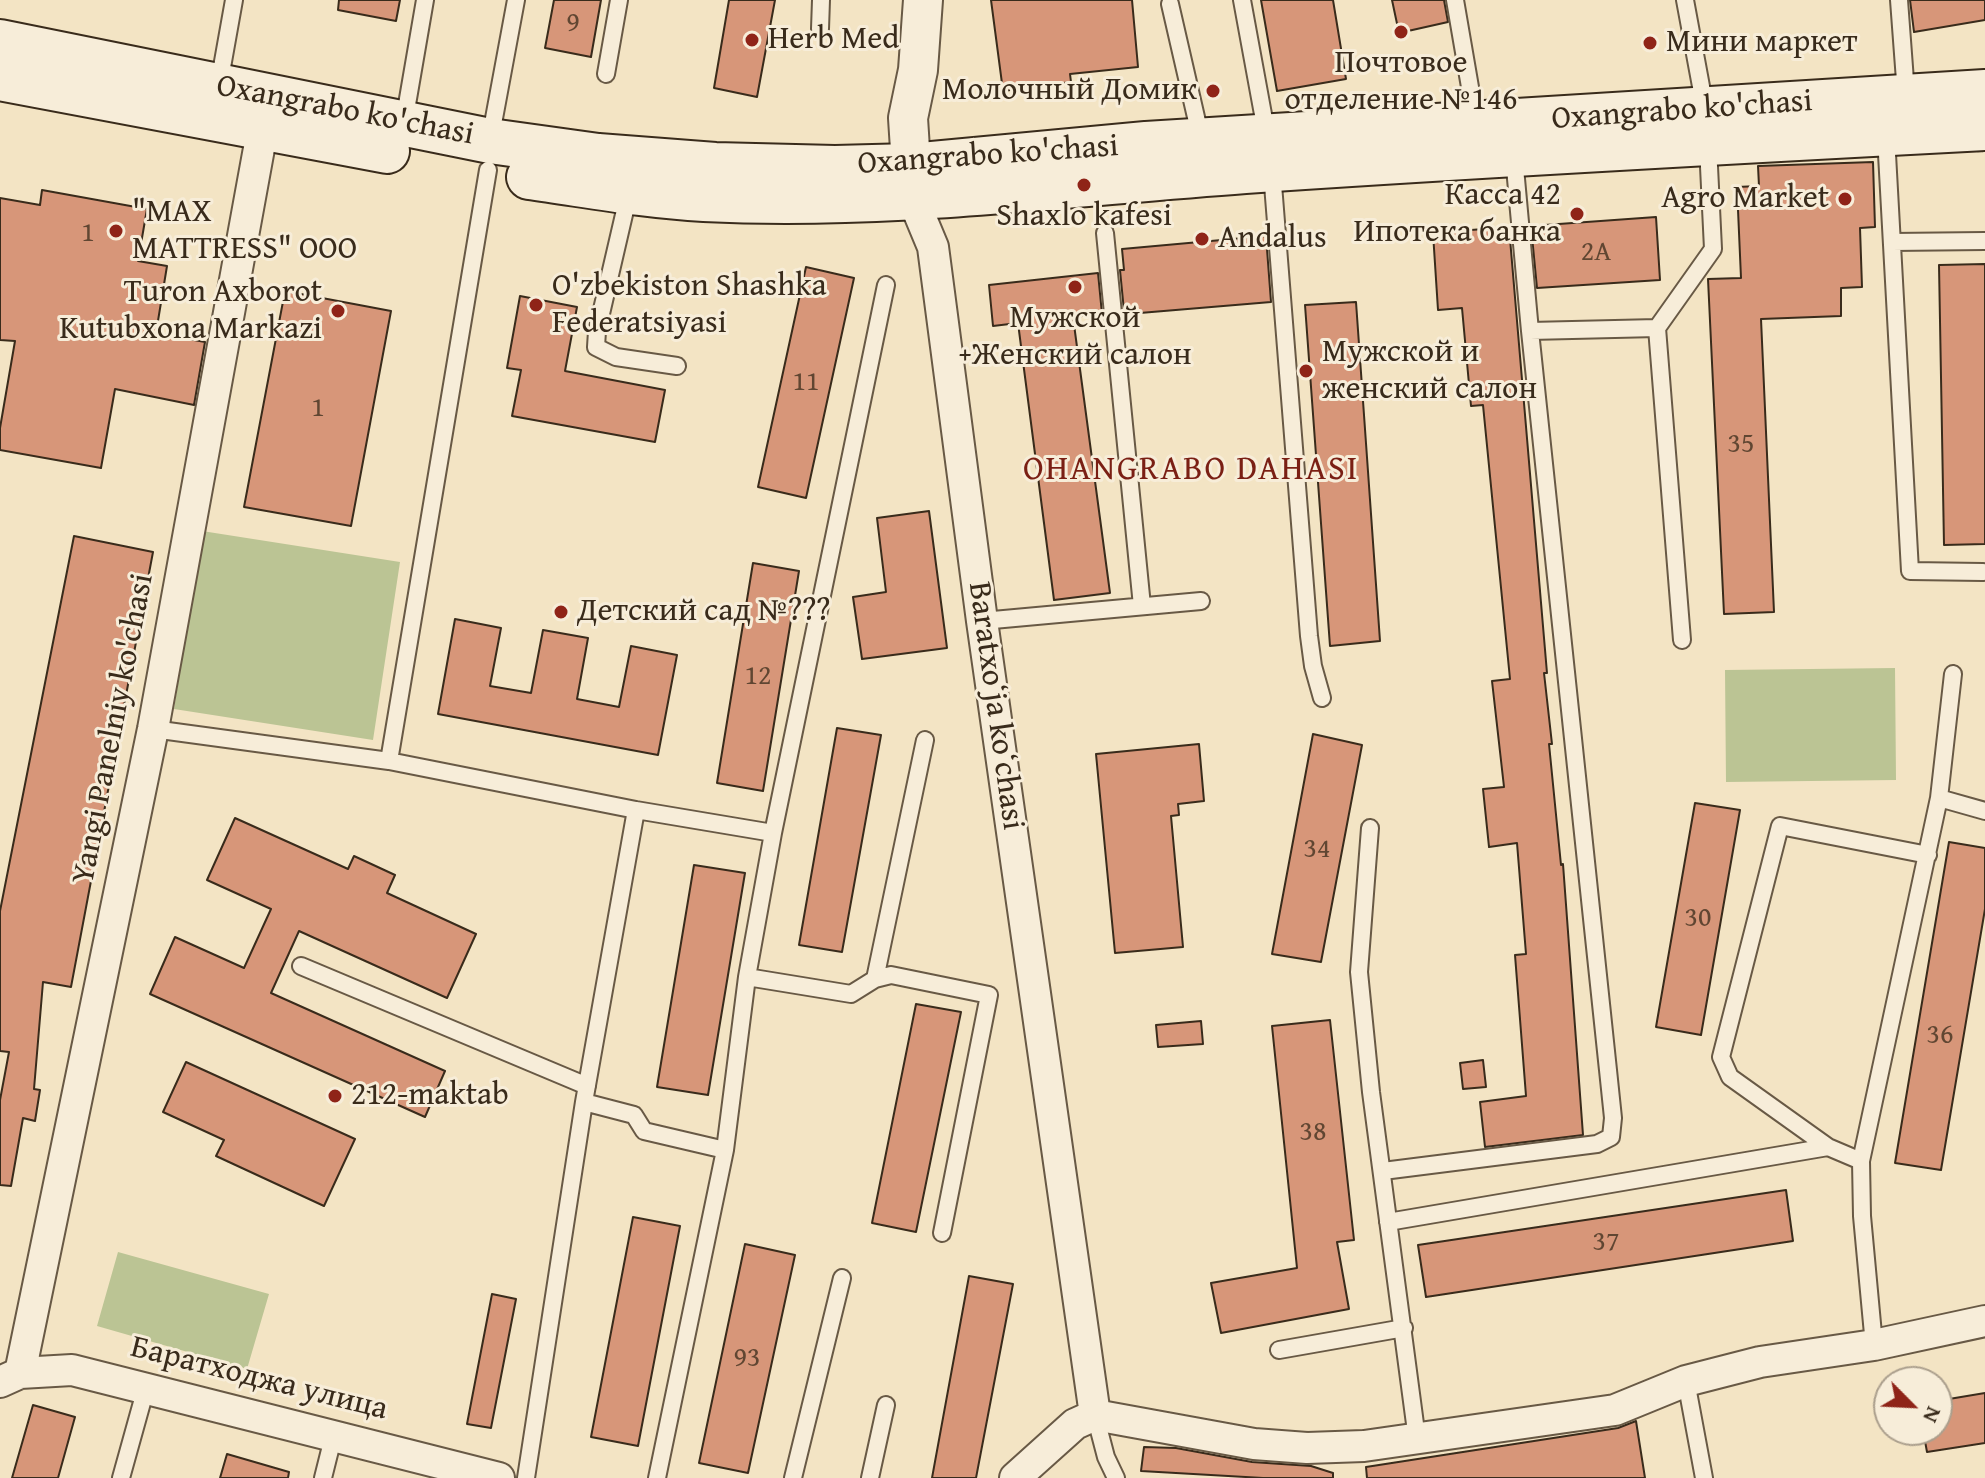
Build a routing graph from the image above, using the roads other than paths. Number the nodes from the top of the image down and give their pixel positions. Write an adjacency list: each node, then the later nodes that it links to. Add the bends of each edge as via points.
1 (234, 0): 16 (lane)
2 (425, 0): 20 (lane)
3 (516, 0): 26 (lane)
4 (619, 0): 14 (lane)
5 (821, 0): 12 (lane)
6 (923, 0): 28 (street, Baratxoʻja koʻchasi, via 908,118)
7 (1242, 0): 25 (lane)
8 (1455, 0): 21 (lane)
9 (1685, 0): 22 (lane)
10 (1899, 0): 19 (lane)
11 (1170, 4): 24 (lane)
12 (820, 29)
13 (0, 42): 16 (main road, Oxangrabo ko'chasi)
14 (606, 74)
15 (0, 78): 18 (main road, Oxangrabo ko'chasi)
16 (219, 86): 18 (main road, Oxangrabo ko'chasi)
17 (1985, 92): 19 (main road, Oxangrabo ko'chasi)
18 (266, 112): 20 (main road, Oxangrabo ko'chasi); 26 (main road, Oxangrabo ko'chasi); 44 (street, Yangi Panelniy ko'chasi)
19 (1895, 115): 22 (main road, Oxangrabo ko'chasi); 23 (main road, Oxangrabo ko'chasi); 32 (lane)
20 (404, 123): 26 (main road, Oxangrabo ko'chasi)
21 (1477, 123): 22 (main road, Oxangrabo ko'chasi); 25 (main road, Oxangrabo ko'chasi)
22 (1706, 127): 27 (main road, Oxangrabo ko'chasi); 34 (lane, via 1713,249)
23 (1985, 128)
24 (1201, 140): 25 (main road, Oxangrabo ko'chasi); 28 (main road, Oxangrabo ko'chasi)
25 (1270, 153): 27 (main road, Oxangrabo ko'chasi); 28 (main road, Oxangrabo ko'chasi); 43 (lane, via 1309,636)
26 (489, 155): 28 (main road, Oxangrabo ko'chasi, via 835,168); 29 (main road, Oxangrabo ko'chasi); 46 (lane)
27 (1514, 156): 35 (lane)
28 (912, 182): 29 (main road, Oxangrabo ko'chasi, via 767,201); 40 (street, Baratxoʻja koʻchasi, via 933,247)
29 (629, 192): 36 (lane, via 596,347 616,357)
30 (1105, 233): 39 (lane)
31 (1985, 241): 32 (lane)
32 (1892, 242): 37 (lane, via 1910,571)
33 (886, 285): 51 (lane)
34 (1657, 328): 35 (lane); 41 (lane)
35 (1530, 331): 60 (lane, via 1611,1137 1597,1144)
36 (677, 366)
37 (1983, 572)
38 (1201, 601): 39 (lane)
39 (1142, 606): 40 (lane)
40 (982, 621): 72 (street, Baratxoʻja koʻchasi)
41 (1682, 640)
42 (1953, 674): 47 (lane)
43 (1322, 698)
44 (153, 729): 46 (lane); 68 (street, Yangi Panelniy ko'chasi)
45 (925, 740): 55 (lane)
46 (389, 761): 48 (lane)
47 (1939, 798): 49 (lane); 52 (lane)
48 (636, 810): 51 (lane); 56 (lane)
49 (1985, 811)
50 (1370, 828): 60 (lane, via 1359,972)
51 (773, 833): 54 (lane)
52 (1928, 855): 57 (lane, via 1780,826 1721,1057 1730,1077); 59 (lane)
53 (301, 966): 56 (lane)
54 (747, 977): 55 (lane, via 851,994); 58 (lane)
55 (875, 979): 62 (lane, via 891,975 989,995)
56 (586, 1094): 58 (lane, via 634,1115 644,1131); 78 (lane)
57 (1828, 1147): 59 (lane); 61 (lane)
58 (725, 1150): 79 (lane)
59 (1861, 1161): 66 (lane)
60 (1383, 1171): 61 (lane)
61 (1388, 1222): 65 (lane)
62 (942, 1233)
63 (842, 1278): 80 (lane)
64 (1985, 1321): 66 (street)
65 (1404, 1328): 67 (lane); 74 (lane)
66 (1874, 1345): 69 (street, via 1760,1362)
67 (1279, 1350)
68 (10, 1378): 70 (street, Баратходжа улица, via 72,1370)
69 (1686, 1381): 74 (street, via 1615,1410); 84 (lane)
70 (146, 1388): 73 (street, Баратходжа улица); 75 (lane)
71 (886, 1405): 81 (lane)
72 (1095, 1415): 74 (street, via 1294,1447); 82 (street, via 1075,1424); 83 (lane)
73 (334, 1434): 76 (lane); 77 (street, Баратходжа улица)
74 (1417, 1439)
75 (121, 1478)
76 (323, 1478)
77 (499, 1478)
78 (526, 1478)
79 (657, 1478)
80 (793, 1478)
81 (870, 1478)
82 (1015, 1478)
83 (1116, 1478)
84 (1704, 1478)

